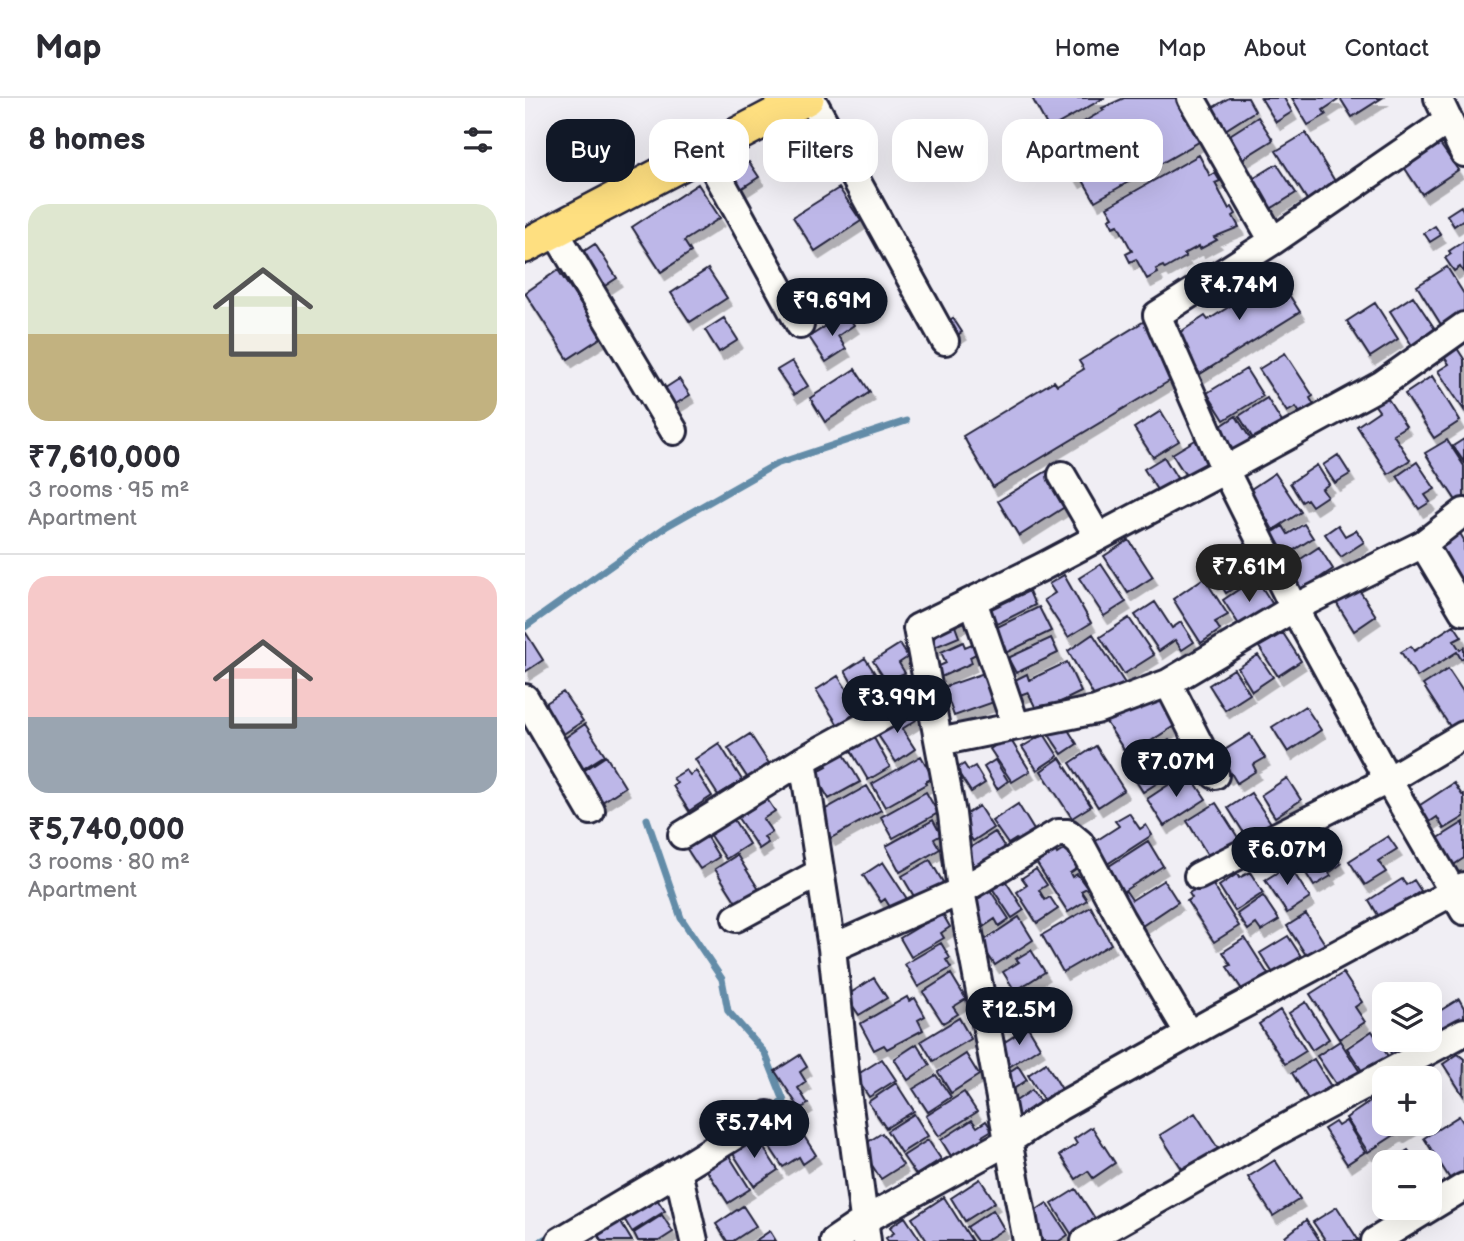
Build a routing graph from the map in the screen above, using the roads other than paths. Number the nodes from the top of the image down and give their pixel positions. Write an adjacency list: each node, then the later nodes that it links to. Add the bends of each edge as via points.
1 (809, 98): 4 (main road); 13 (street)
2 (1191, 98): 9 (street)
3 (1443, 109): 5 (street); 9 (street)
4 (749, 129)
5 (1464, 152)
6 (649, 181): 8 (main road)
7 (721, 182): 11 (street)
8 (554, 230): 10 (main road); 14 (street)
9 (1273, 240): 15 (street, via 1157,315)
10 (525, 246)
11 (800, 325)
12 (1464, 326): 15 (street, via 1381,386)
13 (945, 341)
14 (674, 431)
15 (1225, 470): 18 (street); 21 (street)
16 (1062, 475): 18 (street)
17 (1464, 512): 19 (street)
18 (1098, 537): 20 (street)
19 (1423, 544): 21 (street); 22 (street)
20 (972, 601): 24 (street, via 917,628); 26 (street)
21 (1294, 608): 23 (street); 31 (street)
22 (1463, 611)
23 (1168, 683): 26 (street, via 1096,710); 30 (street)
24 (929, 691): 28 (street); 29 (street)
25 (525, 698): 32 (street)
26 (1016, 726): 28 (street)
27 (1464, 735): 31 (street)
28 (939, 742): 36 (street)
29 (803, 761): 33 (street); 34 (street)
30 (1215, 775)
31 (1388, 780): 35 (street); 37 (street)
32 (591, 811)
33 (682, 835)
34 (819, 873): 38 (street); 39 (street)
35 (1198, 876)
36 (961, 891): 39 (street); 41 (street, via 1058,833 1069,833 1080,843); 43 (street)
37 (1461, 896): 41 (street)
38 (736, 918)
39 (832, 948): 46 (street)
40 (1464, 1032): 51 (street)
41 (1189, 1034): 43 (street, via 1059,1107)
42 (768, 1115): 44 (street)
43 (1007, 1142): 46 (street); 50 (street)
44 (678, 1171): 47 (street); 48 (street)
45 (1464, 1187): 52 (street)
46 (866, 1230): 49 (street)
47 (560, 1241)
48 (694, 1241)
49 (834, 1241)
50 (1027, 1241)
51 (1085, 1241)
52 (1375, 1241)

